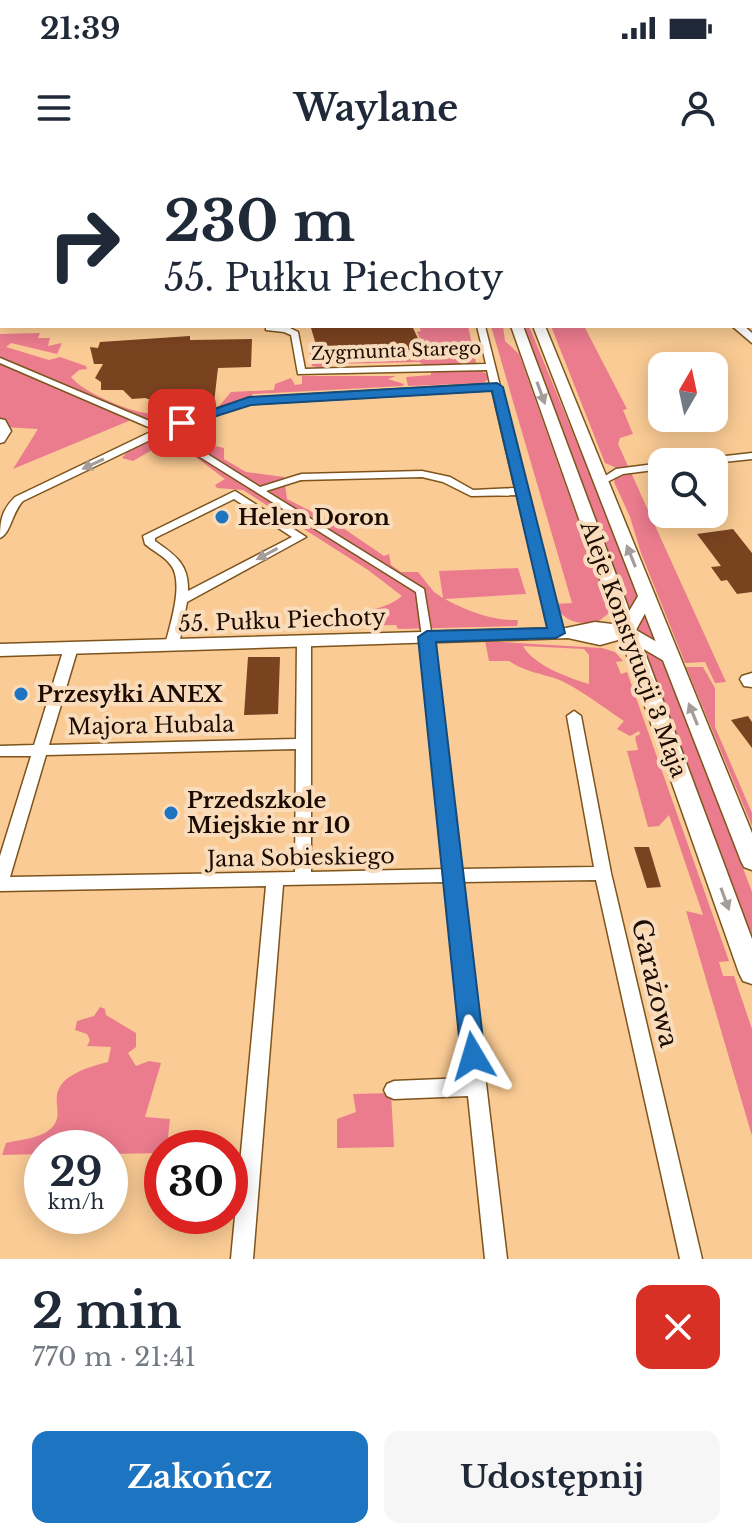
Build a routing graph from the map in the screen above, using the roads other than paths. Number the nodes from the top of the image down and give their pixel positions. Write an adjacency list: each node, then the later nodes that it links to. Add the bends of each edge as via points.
1 (269, 328): 6 (street, Zygmunta Starego, via 295,334 301,372)
2 (482, 328): 6 (street, Zygmunta Starego)
3 (518, 328): 23 (main road, Aleje Konstytucji 3 Maja, one-way to 23)
4 (540, 328): 13 (main road, Aleje Konstytucji 3 Maja)
5 (0, 360): 9 (street)
6 (492, 367): 7 (street, Zygmunta Starego)
7 (497, 387): 9 (street, via 249,401); 19 (street, Zygmunta Starego)
8 (1, 422): 10 (street, via 6,431)
9 (163, 430): 18 (street); 20 (street, one-way to 20, via 19,499)
10 (0, 440)
11 (752, 456): 12 (street)
12 (728, 459)
13 (594, 463): 15 (street); 17 (main road, Aleje Konstytucji 3 Maja)
14 (648, 468): 15 (street)
15 (620, 471): 17 (street)
16 (301, 477): 18 (street); 19 (street, via 422,474 446,479 471,493)
17 (601, 482): 21 (main road, Aleje Konstytucji 3 Maja, one-way to 17)
18 (259, 490): 27 (street, via 421,591)
19 (523, 491): 26 (street, Zygmunta Starego)
20 (0, 535)
21 (647, 595): 24 (street); 32 (main road, Aleje Konstytucji 3 Maja)
22 (181, 600): 22 (street, one-way to 22, via 178,567 149,542 153,533 235,494 300,537); 29 (street)
23 (617, 601): 24 (main road, Aleje Konstytucji 3 Maja); 25 (street)
24 (628, 630): 25 (street, 55. Pułku Piechoty); 32 (street); 33 (main road, Aleje Konstytucji 3 Maja)
25 (604, 632): 26 (street, 55. Pułku Piechoty); 33 (street, 55. Pułku Piechoty)
26 (561, 633): 27 (street, 55. Pułku Piechoty)
27 (427, 637): 28 (street, 55. Pułku Piechoty); 40 (street)
28 (304, 641): 29 (street, 55. Pułku Piechoty); 35 (street)
29 (172, 645): 30 (street, 55. Pułku Piechoty)
30 (71, 648): 31 (street, 55. Pułku Piechoty); 36 (street)
31 (0, 650)
32 (670, 657): 38 (main road, Aleje Konstytucji 3 Maja, one-way to 32)
33 (641, 666): 44 (main road, Aleje Konstytucji 3 Maja, one-way to 44)
34 (574, 716): 39 (street, Garażowa)
35 (302, 744): 36 (street, Majora Hubala); 41 (street)
36 (39, 750): 37 (street, Majora Hubala); 43 (street)
37 (0, 751)
38 (752, 861)
39 (603, 873): 40 (street, Jana Sobieskiego); 49 (street, Garażowa)
40 (452, 877): 41 (street, Jana Sobieskiego); 45 (street)
41 (303, 878): 42 (street, Jana Sobieskiego)
42 (275, 879): 43 (street, Jana Sobieskiego); 47 (street)
43 (0, 883)
44 (752, 973)
45 (476, 1087): 46 (street); 48 (street)
46 (394, 1090)
47 (242, 1259)
48 (496, 1259)
49 (691, 1259)

